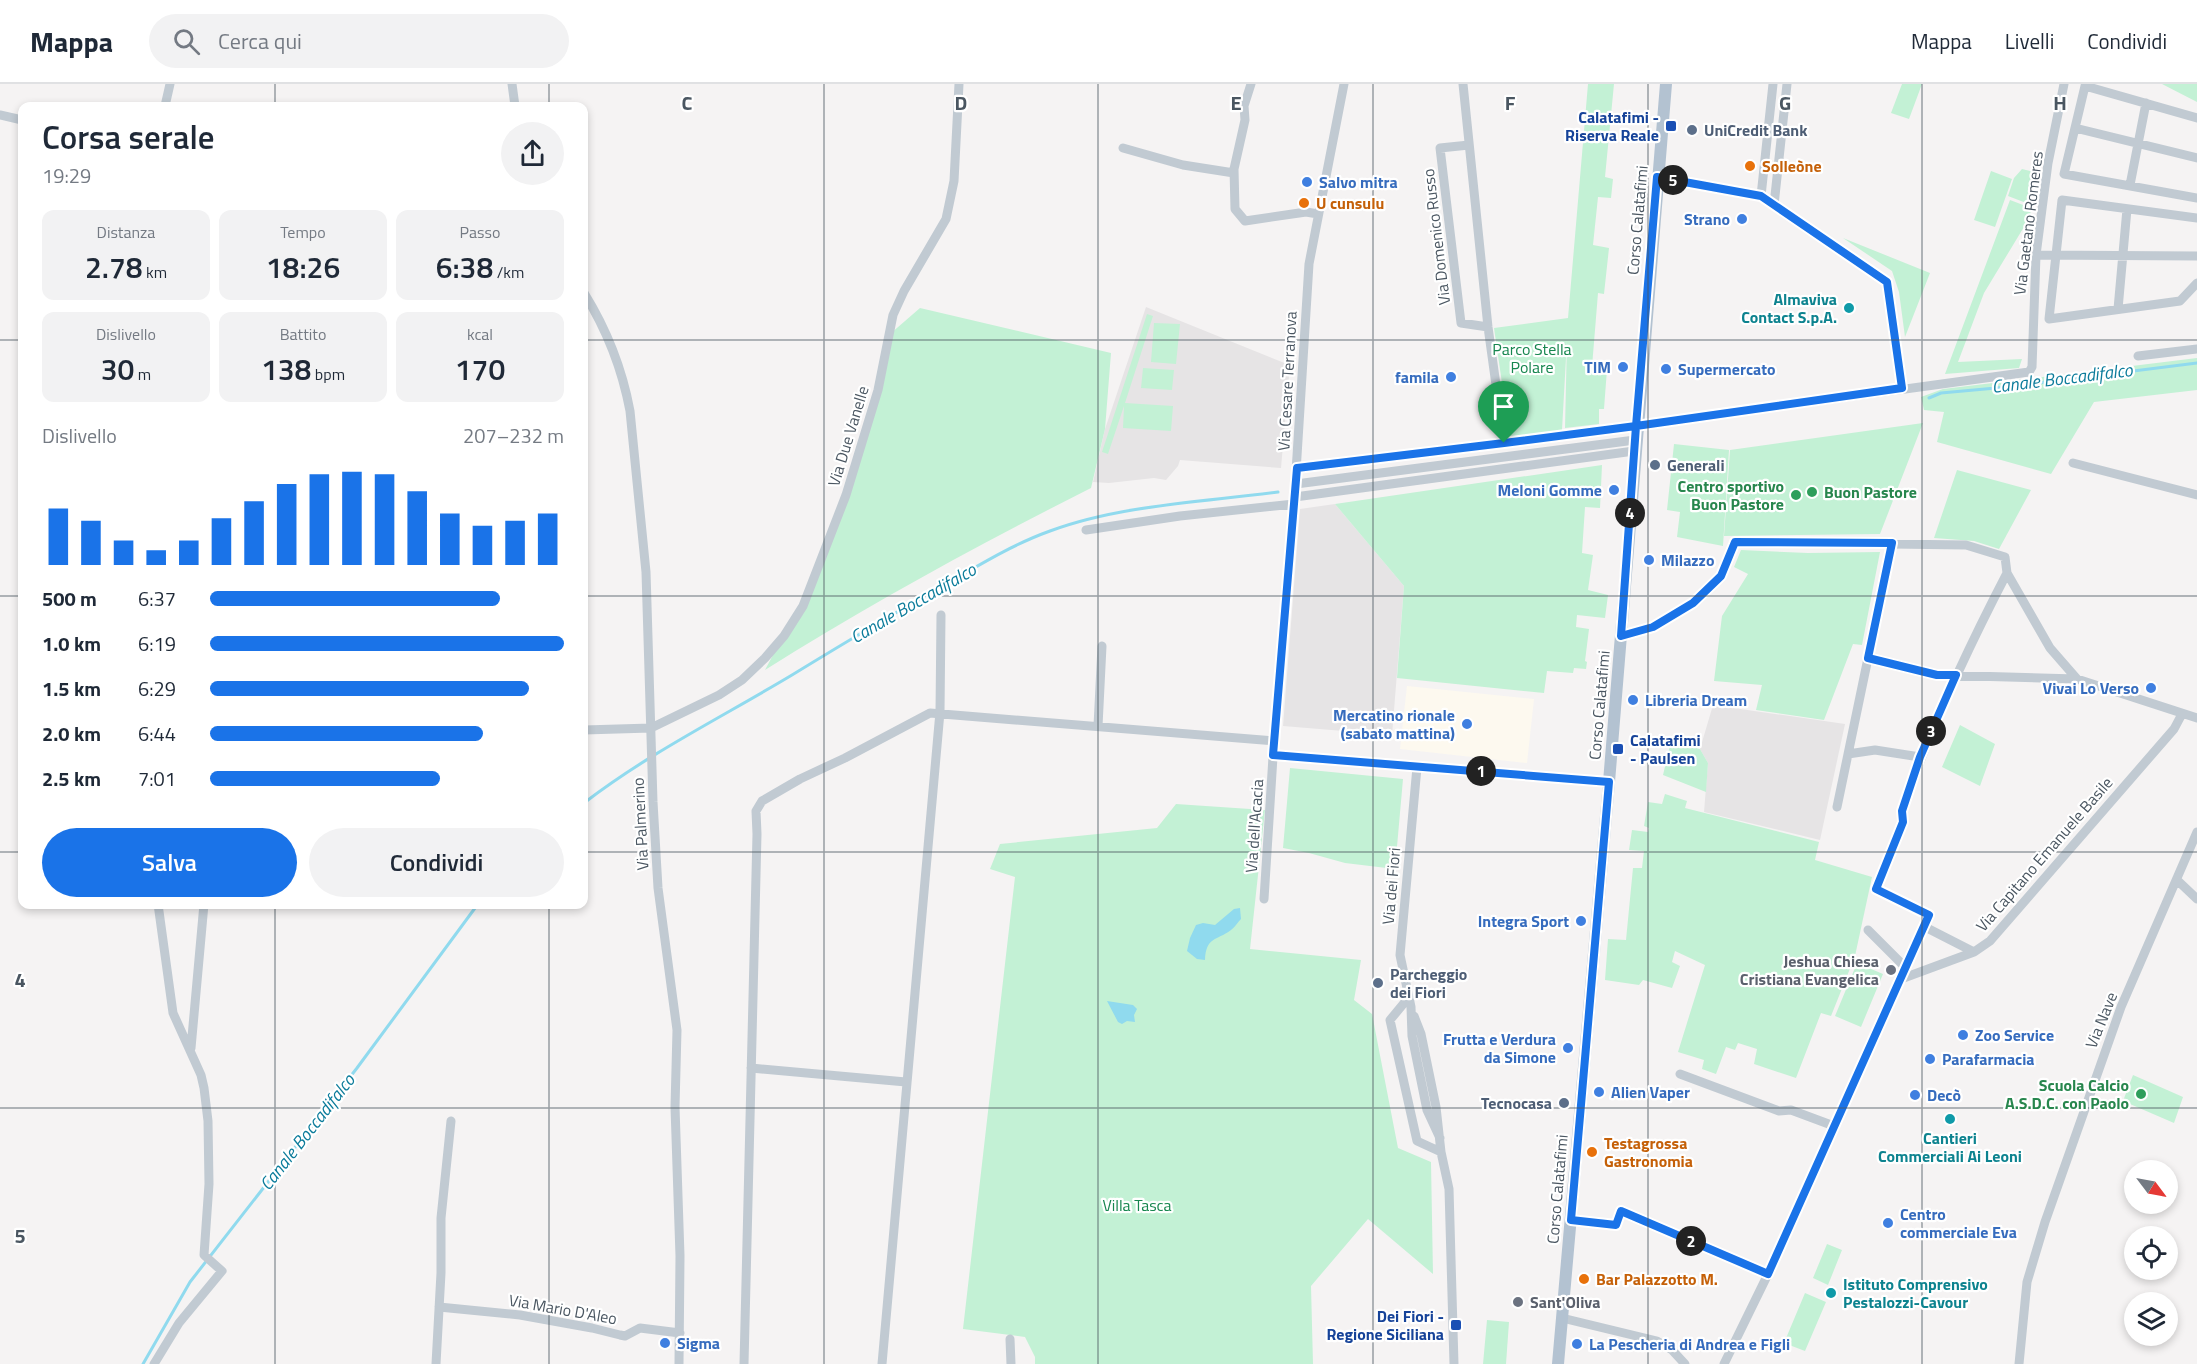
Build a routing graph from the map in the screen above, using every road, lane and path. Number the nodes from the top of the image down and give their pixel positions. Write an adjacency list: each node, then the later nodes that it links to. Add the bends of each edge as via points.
1 (170, 84): 11 (street)
2 (512, 84): 12 (street)
3 (959, 84): 64 (street, Via Due Vanelle, via 954,181 946,219 892,315 882,380 846,495 803,606 784,636 742,680)
4 (1251, 84): 23 (street)
5 (1344, 84): 30 (street, Via Cesare Terranova)
6 (1463, 84): 20 (street)
7 (1665, 84): 24 (main road, Corso Calatafimi)
8 (1773, 84): 26 (street)
9 (1787, 84): 28 (street)
10 (2064, 84): 15 (street, Via Gaetano Romeres)
11 (166, 102)
12 (514, 102)
13 (2146, 103): 16 (street); 18 (street, via 2085,86); 19 (street)
14 (0, 115): 17 (street)
15 (2058, 118): 18 (street); 32 (street, Via Gaetano Romeres)
16 (2197, 118)
17 (18, 119)
18 (2076, 125): 19 (street); 25 (street, via 2064,174)
19 (2138, 144): 22 (street); 25 (street)
20 (1469, 145): 39 (street); 39 (street, Via Domenico Russo, via 1440,148 1461,323)
21 (1123, 148): 23 (street, via 1183,165)
22 (2197, 158)
23 (1234, 173): 30 (street, via 1235,209 1245,221 1306,212)
24 (1657, 177): 26 (street); 43 (main road, Corso Calatafimi)
25 (2130, 185): 27 (street)
26 (1761, 196): 28 (street)
27 (2197, 198)
28 (1774, 205): 42 (street, via 1887,282)
29 (2127, 209): 31 (street); 33 (street, via 2062,200); 34 (street)
30 (1318, 214): 47 (street, Via Cesare Terranova, via 1309,264)
31 (2197, 218)
32 (2036, 255): 33 (street); 42 (street, Via Gaetano Romeres, via 2029,372)
33 (2056, 256): 34 (street); 38 (street, via 2049,319)
34 (2123, 256): 35 (street); 38 (street)
35 (2197, 256)
36 (2197, 283): 38 (street, via 2180,301)
37 (588, 300): 64 (street, Via Palmerino, via 620,364 630,411 646,572)
38 (2118, 309)
39 (1488, 327): 44 (street)
40 (2197, 349): 41 (street)
41 (2138, 356)
42 (1902, 388): 43 (street)
43 (1636, 426): 44 (street); 45 (main road, Corso Calatafimi)
44 (1504, 443): 47 (street)
45 (1635, 445): 48 (street); 50 (street); 55 (main road, Corso Calatafimi)
46 (2073, 463): 49 (street)
47 (1297, 468): 48 (street, Via Cesare Terranova)
48 (1296, 484): 50 (street, Via Cesare Terranova)
49 (2197, 495)
50 (1295, 501): 51 (street); 66 (street, Via Cesare Terranova)
51 (1086, 530)
52 (1892, 543): 53 (street, via 1966,545 2005,557); 55 (street, via 1735,542 1721,576 1693,603 1653,627); 57 (street)
53 (2007, 573): 58 (street); 59 (street, via 2050,648)
54 (941, 615): 60 (street)
55 (1621, 636): 71 (main road, Corso Calatafimi)
56 (1102, 646): 63 (street)
57 (1868, 658): 58 (street, via 1937,675); 67 (street)
58 (1956, 675): 59 (street); 69 (street)
59 (2077, 679): 61 (street)
60 (940, 712): 63 (street); 86 (street, via 930,712 800,779 762,801 756,811); 88 (street)
61 (2182, 714): 62 (street); 81 (street, Via Capitano Emanuele Basile, via 2174,729 1990,941)
62 (2197, 718)
63 (1098, 726): 66 (street)
64 (651, 728): 65 (street); 96 (street, Via Palmerino, via 658,888 677,1030)
65 (588, 730)
66 (1274, 741): 68 (street, Via Cesare Terranova)
67 (1848, 754): 69 (street, via 1875,750); 72 (street)
68 (1273, 755): 70 (street); 75 (street, Via dell'Acacia)
69 (1920, 757): 79 (street, via 1902,811 1903,822 1876,889 1929,915)
70 (1417, 766): 71 (street); 84 (street, Via dei Fiori, via 1400,955)
71 (1609, 782): 92 (main road, Corso Calatafimi)
72 (1837, 807)
73 (2197, 832): 74 (street, Via Nave)
74 (2177, 879): 76 (street); 108 (street, Via Nave, via 2121,1007 2044,1222 2027,1282)
75 (1264, 899)
76 (2197, 899)
77 (159, 909): 85 (street, via 173,1013)
78 (204, 909): 85 (street)
79 (1925, 927): 81 (street); 82 (street)
80 (1868, 930): 82 (street)
81 (1974, 952): 83 (street, Via Capitano Emanuele Basile)
82 (1906, 969): 83 (street)
83 (1901, 979): 90 (street)
84 (1410, 1002): 91 (street, Via dei Fiori, via 1412,1036 1427,1110); 91 (street, via 1390,1020 1417,1141)
85 (191, 1050): 98 (street, via 201,1075 208,1121 204,1255 222,1271 179,1323)
86 (752, 1068): 88 (street); 101 (street)
87 (1680, 1074): 90 (street, via 1779,1111 1791,1110)
88 (906, 1082): 102 (street)
89 (451, 1121): 94 (street, via 441,1218)
90 (1834, 1126): 93 (street)
91 (1442, 1152): 104 (street, Via dei Fiori, via 1449,1189)
92 (1571, 1220): 93 (street, via 1616,1225 1621,1211); 95 (main road, Corso Calatafimi)
93 (1768, 1274): 107 (street)
94 (439, 1307): 96 (street, Via Mario D'Aleo, via 520,1315 625,1336 640,1328); 99 (street)
95 (1562, 1318): 105 (main road, Corso Calatafimi); 106 (street, via 1657,1341)
96 (680, 1333): 100 (street, Via Palmerino)
97 (1010, 1339): 103 (street)
98 (154, 1364)
99 (436, 1364)
100 (679, 1364)
101 (744, 1364)
102 (882, 1364)
103 (1011, 1364)
104 (1454, 1364)
105 (1558, 1364)
106 (1685, 1364)
107 (1724, 1364)
108 (2019, 1364)

